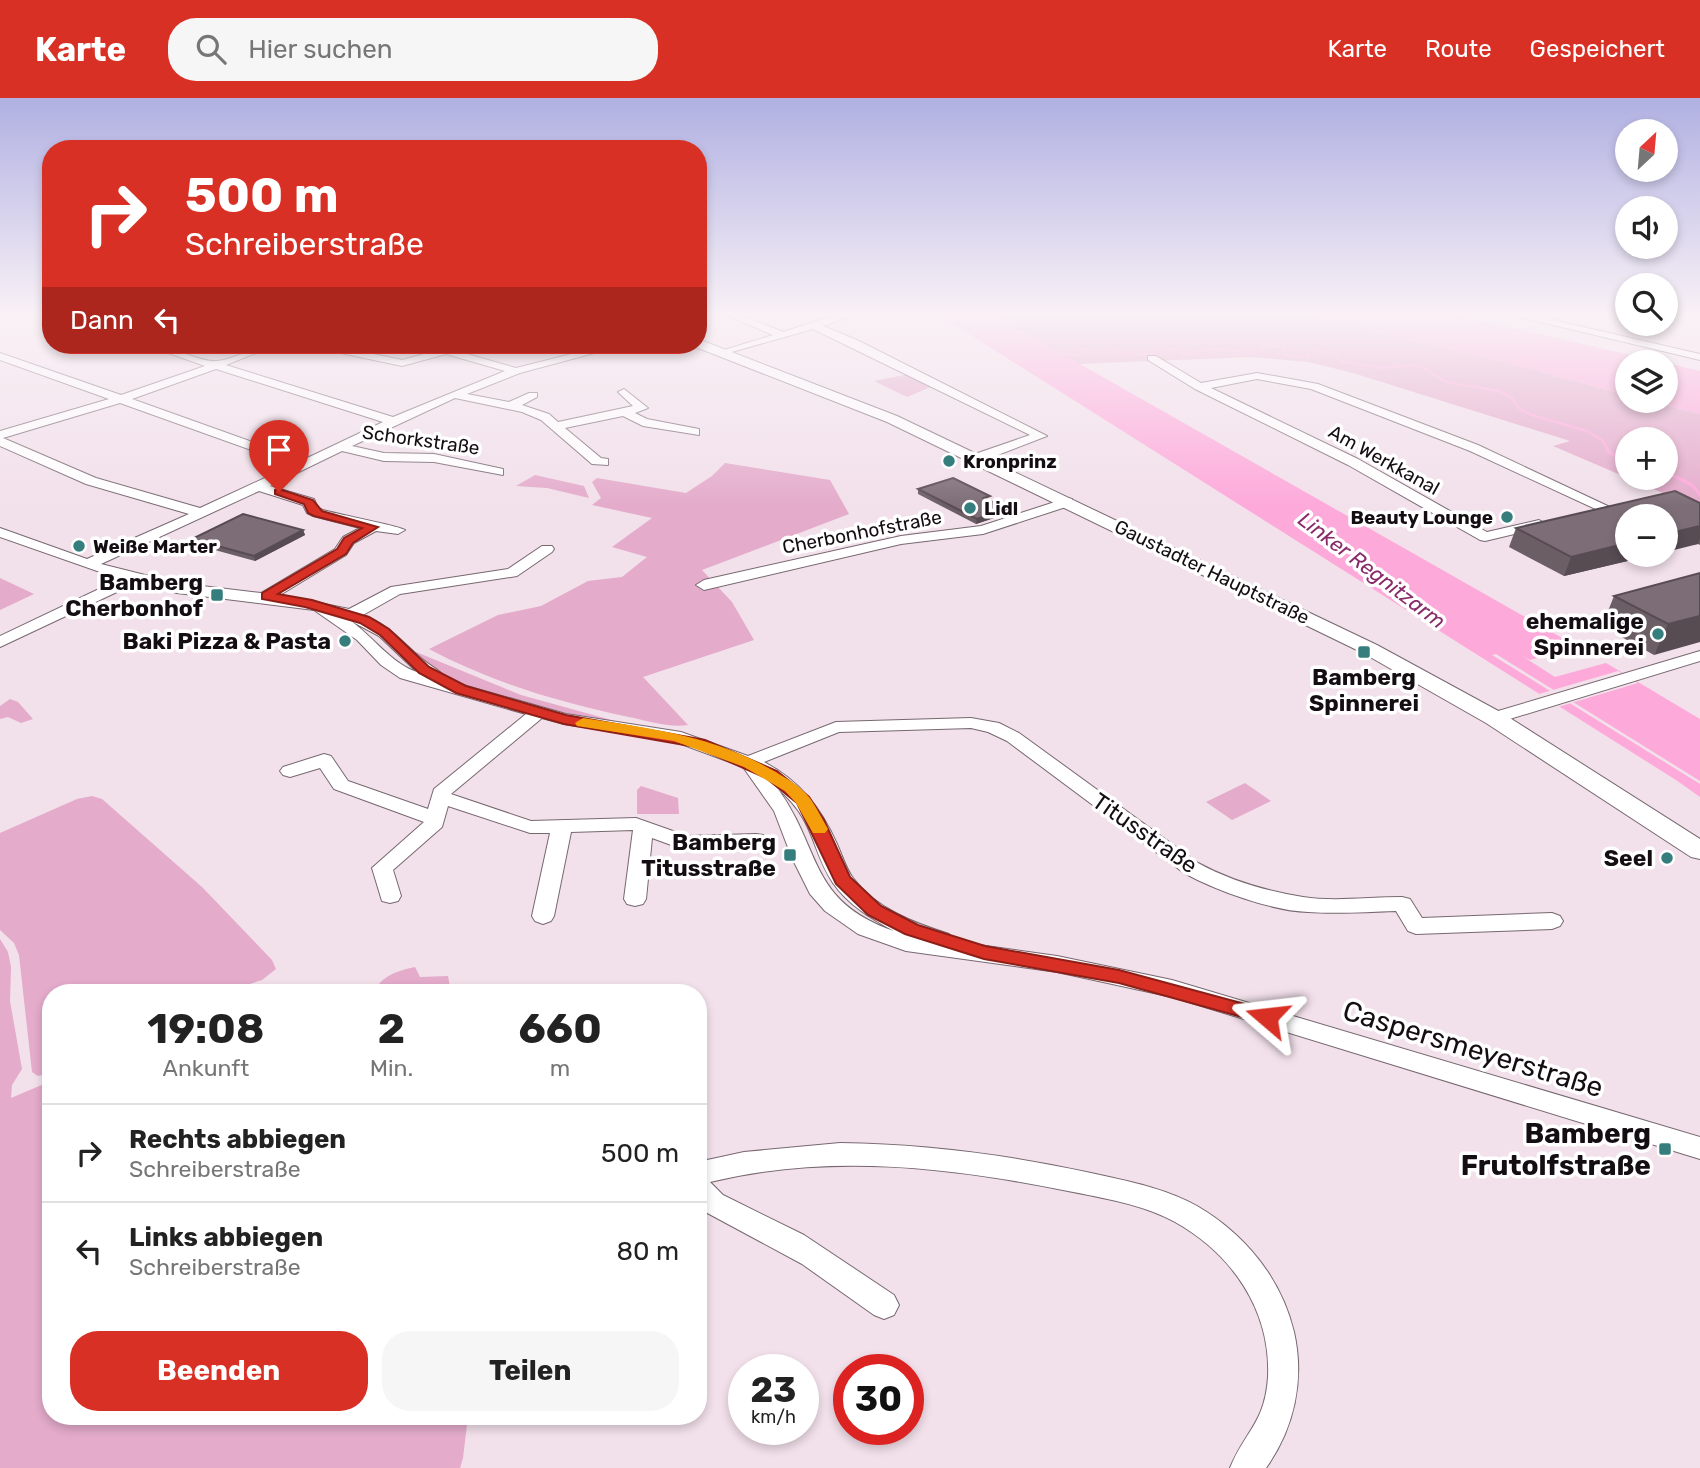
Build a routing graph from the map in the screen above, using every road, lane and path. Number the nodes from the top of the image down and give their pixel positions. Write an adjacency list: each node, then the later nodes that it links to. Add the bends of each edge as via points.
1 (59, 378): 14 (street)
2 (182, 378): 14 (street)
3 (255, 378): 17 (street)
4 (498, 378): 13 (street)
5 (791, 378): 23 (street, Gaustadter Hauptstraße)
6 (925, 378): 23 (street, via 1041,436)
7 (1185, 378): 10 (street, Am Werkkanal)
8 (1247, 378): 10 (street)
9 (1268, 378): 30 (street, via 1314,386 1474,448)
10 (1199, 387): 37 (street, Am Werkkanal, via 1353,463)
11 (624, 392): 16 (street, via 642,408)
12 (533, 394): 15 (street)
13 (453, 395): 15 (street); 17 (street)
14 (118, 400): 20 (street); 25 (street)
15 (511, 406): 18 (street, via 545,417)
16 (625, 412): 18 (street); 19 (street, via 643,422)
17 (392, 421): 22 (street)
18 (556, 426): 24 (street)
19 (695, 432)
20 (0, 435)
21 (0, 442): 31 (street, via 91,481)
22 (339, 447): 25 (street); 26 (street, Schorkstraße, via 384,457 434,458)
23 (977, 458): 28 (street, Gaustadter Hauptstraße)
24 (603, 462)
25 (303, 464): 27 (street)
26 (498, 472)
27 (257, 486): 31 (street); 34 (street, via 301,498 318,513)
28 (1067, 502): 41 (street, Cherbonhofstraße, via 983,530 901,540); 49 (street, Gaustadter Hauptstraße, via 1341,635)
29 (1615, 507): 30 (street)
30 (1607, 509): 32 (street)
31 (201, 513): 39 (street)
32 (1580, 515)
33 (1557, 520): 37 (street)
34 (373, 527): 35 (street); 42 (street)
35 (398, 530)
36 (0, 533): 39 (street)
37 (1485, 537)
38 (547, 549): 44 (street, via 512,572 396,590)
39 (90, 563): 40 (street)
40 (135, 578): 42 (street, via 176,588); 45 (street)
41 (705, 585)
42 (267, 596): 43 (street)
43 (320, 607): 44 (street); 47 (street, via 363,637 396,668)
44 (351, 615): 47 (street, via 375,625 424,670)
45 (0, 642)
46 (1700, 656): 49 (street)
47 (461, 690): 48 (street)
48 (538, 712): 50 (street, via 675,736); 52 (street)
49 (1494, 718): 57 (street, Gaustadter Hauptstraße)
50 (750, 763): 61 (street, Titusstraße, via 836,727 984,725 1013,737 1191,868 1244,891 1305,905 1402,904 1416,926); 62 (street, Caspersmeyerstraße, via 784,811 818,889 849,919 883,936 1088,970 1172,989)
51 (290, 771): 53 (street, via 324,760 341,785)
52 (440, 797): 53 (street); 54 (street, via 530,827)
53 (436, 819): 58 (street, via 382,868)
54 (562, 826): 55 (street); 60 (street)
55 (643, 827): 56 (street, via 685,843); 59 (street)
56 (756, 840)
57 (1700, 851)
58 (390, 896)
59 (635, 899)
60 (543, 916)
61 (1552, 921)
62 (1700, 1148)
63 (707, 1171): 66 (street, via 779,1157 953,1159 1098,1186 1183,1212 1231,1248 1267,1296 1278,1323 1283,1387 1278,1417)
64 (707, 1199): 65 (street, via 786,1238)
65 (884, 1305)
66 (1246, 1468)

